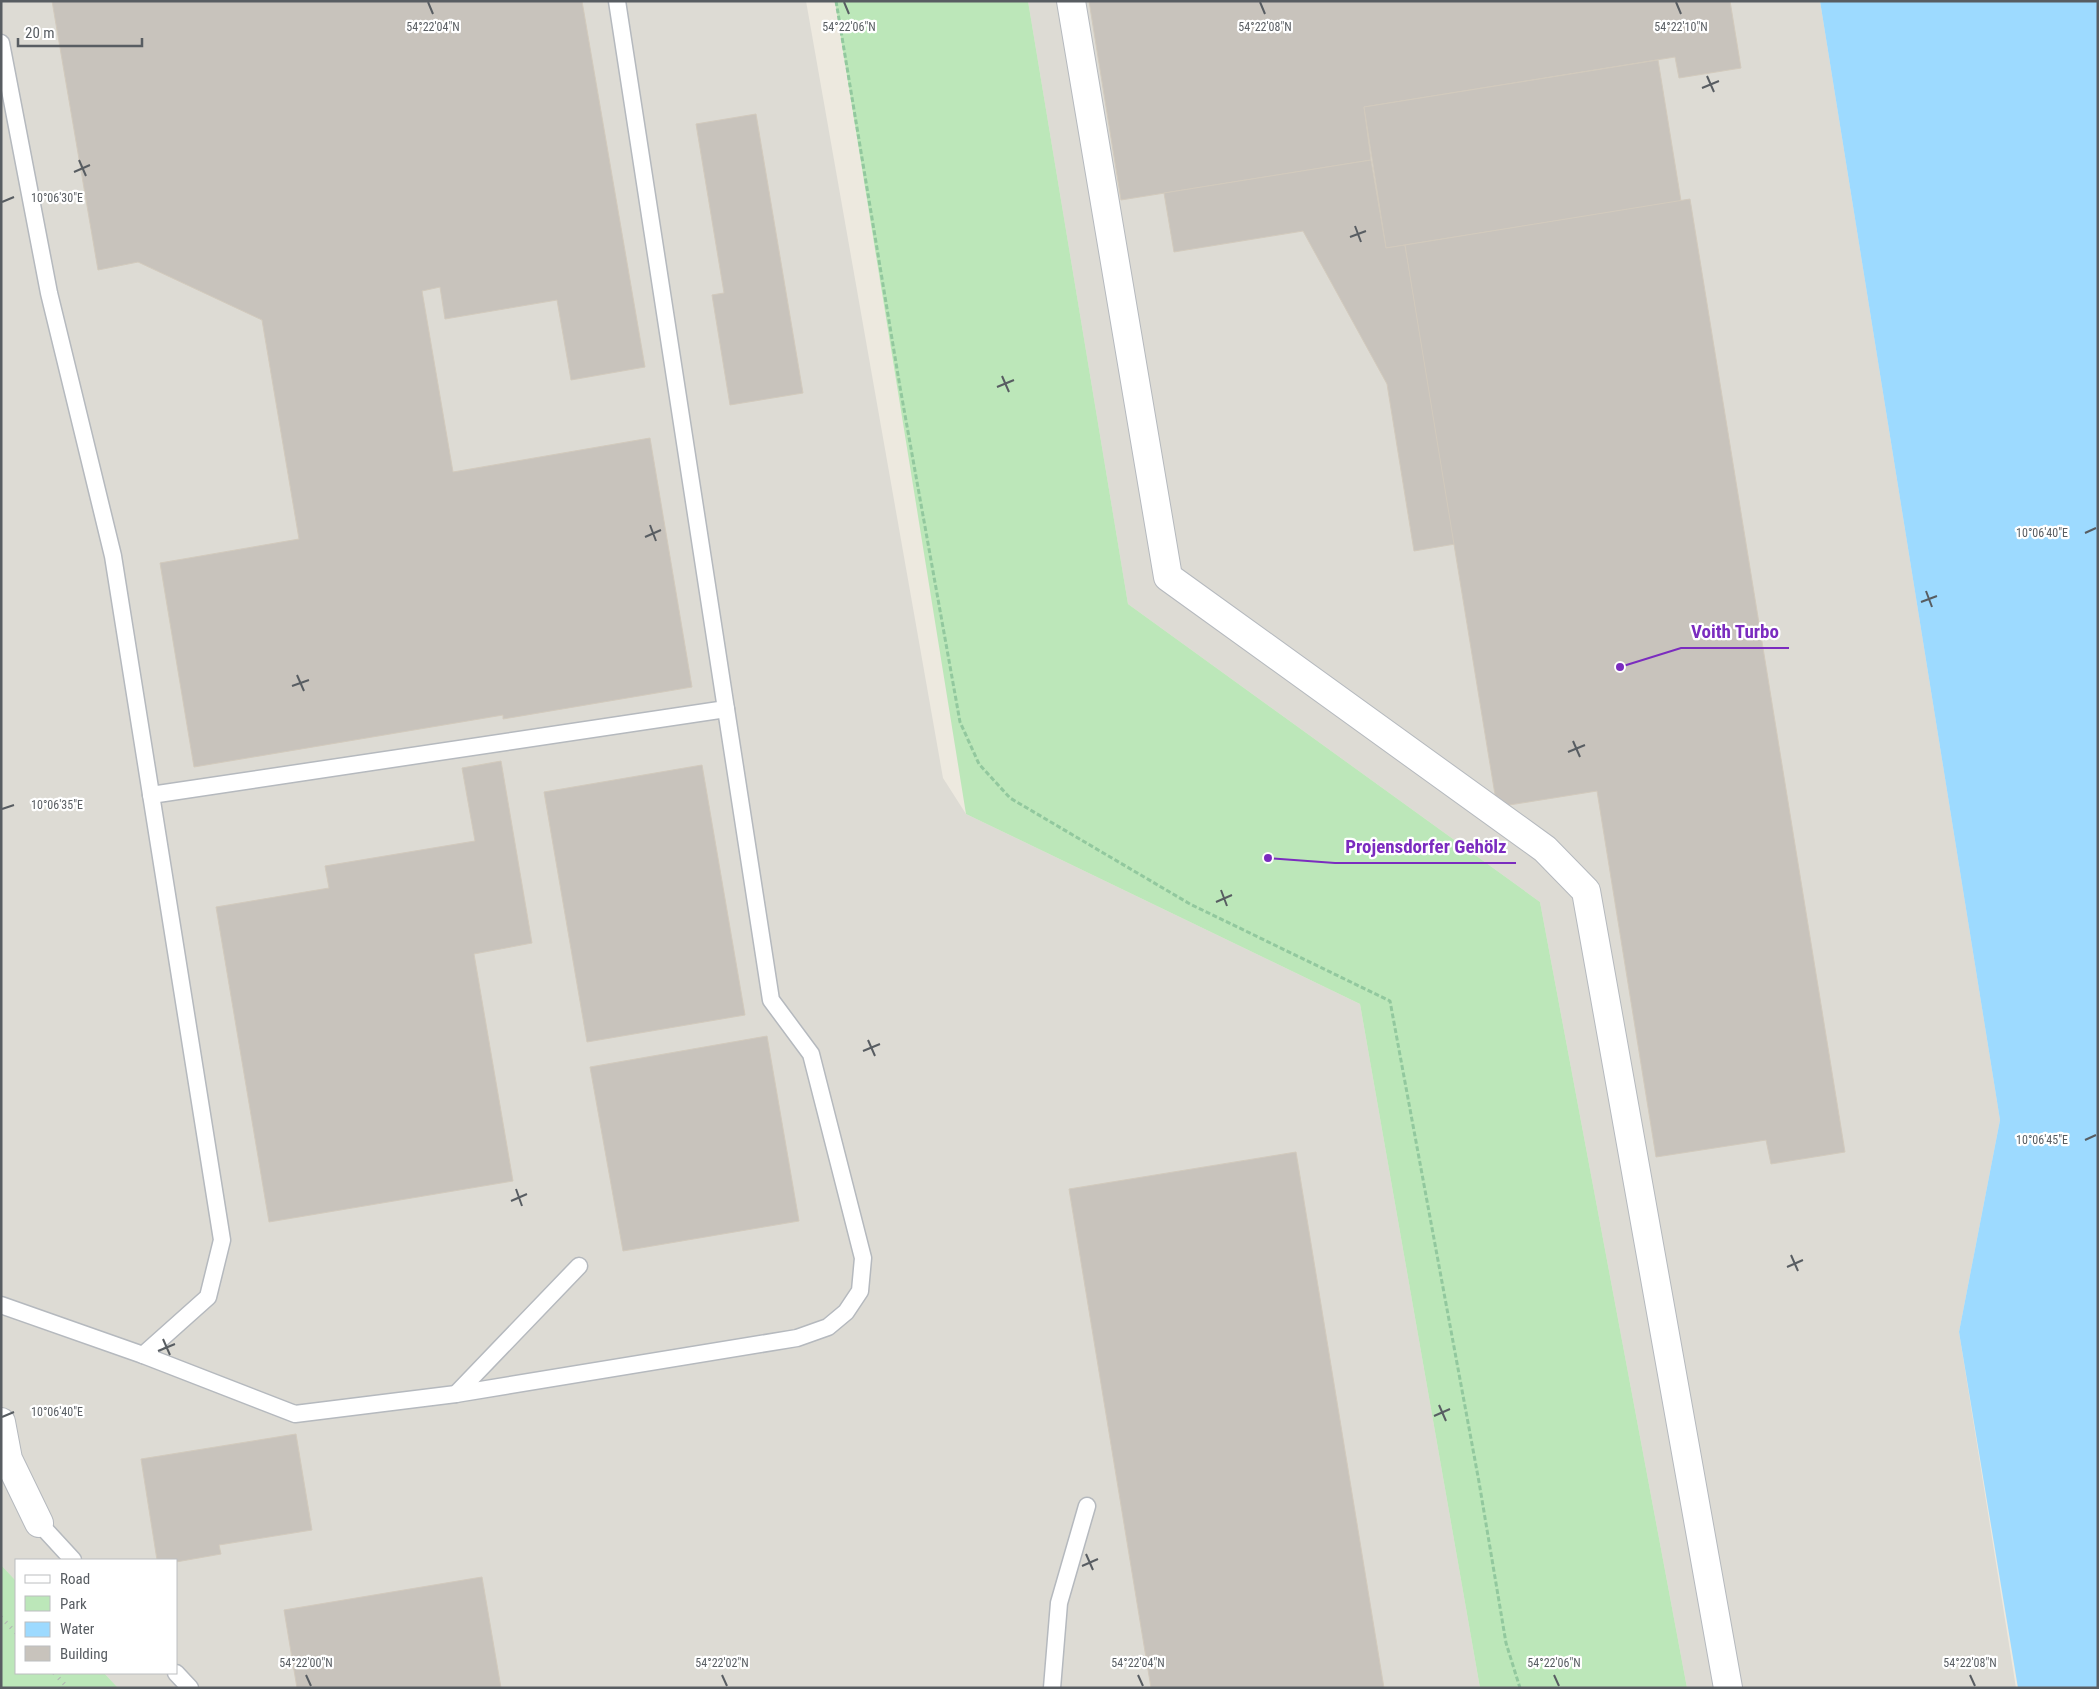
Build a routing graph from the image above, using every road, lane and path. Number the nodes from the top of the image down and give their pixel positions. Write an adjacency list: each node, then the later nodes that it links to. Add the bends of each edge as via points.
1 (617, 1): 5 (lane)
2 (836, 1): 18 (path, via 960,722 979,764 1010,798 1190,904 1390,1002 1506,1643)
3 (1072, 1): 19 (street, via 1168,576 1545,849 1586,891)
4 (1, 44): 6 (lane, via 49,293 113,556)
5 (726, 709): 6 (lane); 10 (lane, via 771,1000 811,1054 863,1258 860,1291 846,1312 828,1327 797,1338)
6 (151, 795): 9 (lane, via 222,1240 208,1297)
7 (579, 1266): 10 (lane)
8 (1, 1305): 9 (lane)
9 (142, 1356): 10 (lane, via 295,1414)
10 (456, 1394)
11 (1, 1422): 13 (street, via 8,1459)
12 (1087, 1506): 17 (lane, via 1059,1603)
13 (39, 1523): 14 (lane)
14 (72, 1559)
15 (178, 1674): 16 (lane)
16 (190, 1688)
17 (1052, 1688)
18 (1520, 1688)
19 (1728, 1688)

